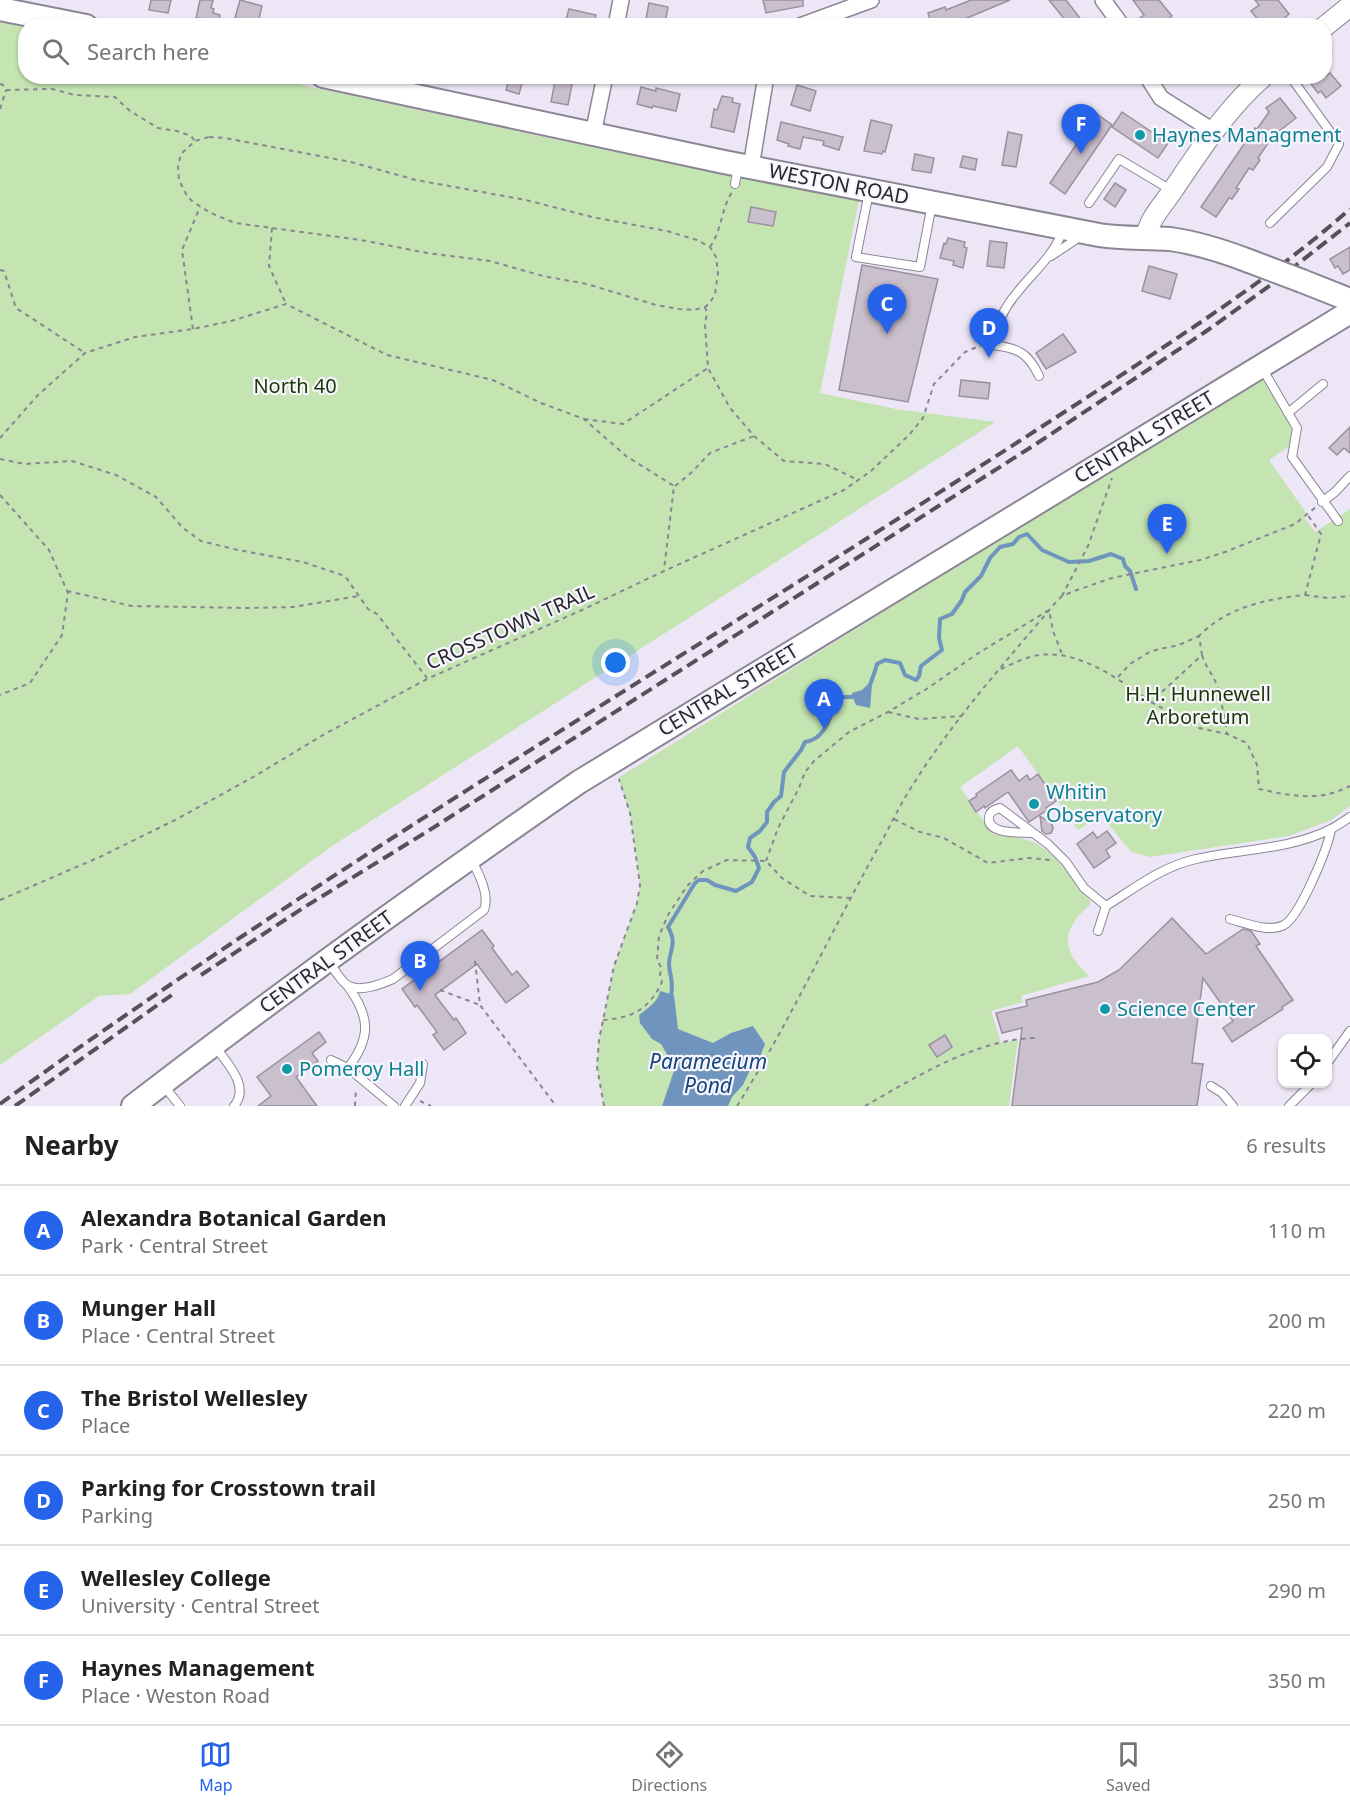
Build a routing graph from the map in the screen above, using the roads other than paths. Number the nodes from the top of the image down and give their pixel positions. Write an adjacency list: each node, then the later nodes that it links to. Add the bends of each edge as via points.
1 (621, 0): 7 (street)
2 (871, 0): 8 (street)
3 (1103, 0): 9 (street)
4 (1350, 6): 10 (street)
5 (0, 9): 6 (main road)
6 (46, 18)
7 (618, 18)
8 (822, 18)
9 (1116, 18)
10 (1332, 21)
11 (360, 84): 18 (main road, WESTON ROAD)
12 (603, 84): 18 (street)
13 (764, 84): 19 (street)
14 (1152, 84): 17 (street, via 1161,98)
15 (1256, 84): 17 (street)
16 (1296, 84): 24 (lane, via 1339,144 1327,167)
17 (1215, 132): 21 (street)
18 (593, 135): 19 (main road, WESTON ROAD)
19 (741, 172): 20 (main road, WESTON ROAD)
20 (870, 190): 22 (main road, WESTON ROAD); 22 (lane, via 856,257 920,267)
21 (1172, 191): 23 (lane, via 1119,159); 27 (street, via 1150,224)
22 (932, 202): 25 (main road, WESTON ROAD)
23 (1089, 203)
24 (1270, 223)
25 (1064, 228): 26 (main road, WESTON ROAD); 28 (lane)
26 (1086, 232): 27 (main road, WESTON ROAD); 28 (lane)
27 (1146, 238): 29 (main road, WESTON ROAD, bridge, via 1219,250)
28 (1047, 258): 32 (lane, via 1009,303 993,345 1019,351)
29 (1350, 300)
30 (1350, 312): 31 (main road, CENTRAL STREET)
31 (1261, 366): 34 (lane); 41 (main road, CENTRAL STREET, via 579,782)
32 (1039, 376)
33 (1323, 384): 34 (lane)
34 (1287, 412): 36 (lane, via 1297,428 1292,457)
35 (1350, 476): 36 (lane)
36 (1322, 502): 37 (lane)
37 (1338, 521)
38 (1350, 817): 39 (lane)
39 (1331, 829): 42 (lane, via 1289,844 1171,867); 43 (lane, via 1330,840 1297,913 1285,925 1269,929)
40 (1032, 833): 40 (lane, via 1000,808 991,813 990,823 999,831); 42 (lane, via 1048,844 1084,888)
41 (470, 857): 45 (main road, CENTRAL STREET); 46 (lane, via 482,885 484,910 393,979 378,986)
42 (1106, 906): 44 (lane)
43 (1230, 919)
44 (1098, 931)
45 (327, 960): 46 (lane); 48 (main road, CENTRAL STREET)
46 (347, 985): 52 (lane, via 360,1002 365,1028 363,1044)
47 (1350, 1031): 49 (lane)
48 (213, 1044): 53 (main road, CENTRAL STREET); 58 (lane, via 240,1084 241,1093)
49 (1332, 1056)
50 (332, 1060): 52 (lane)
51 (423, 1064): 60 (lane, via 420,1083)
52 (348, 1068): 59 (lane)
53 (163, 1083): 56 (main road, CENTRAL STREET); 57 (lane)
54 (1211, 1086): 61 (lane)
55 (1306, 1088): 62 (lane)
56 (133, 1106)
57 (180, 1106)
58 (234, 1106)
59 (394, 1106)
60 (405, 1106)
61 (1233, 1106)
62 (1289, 1106)

